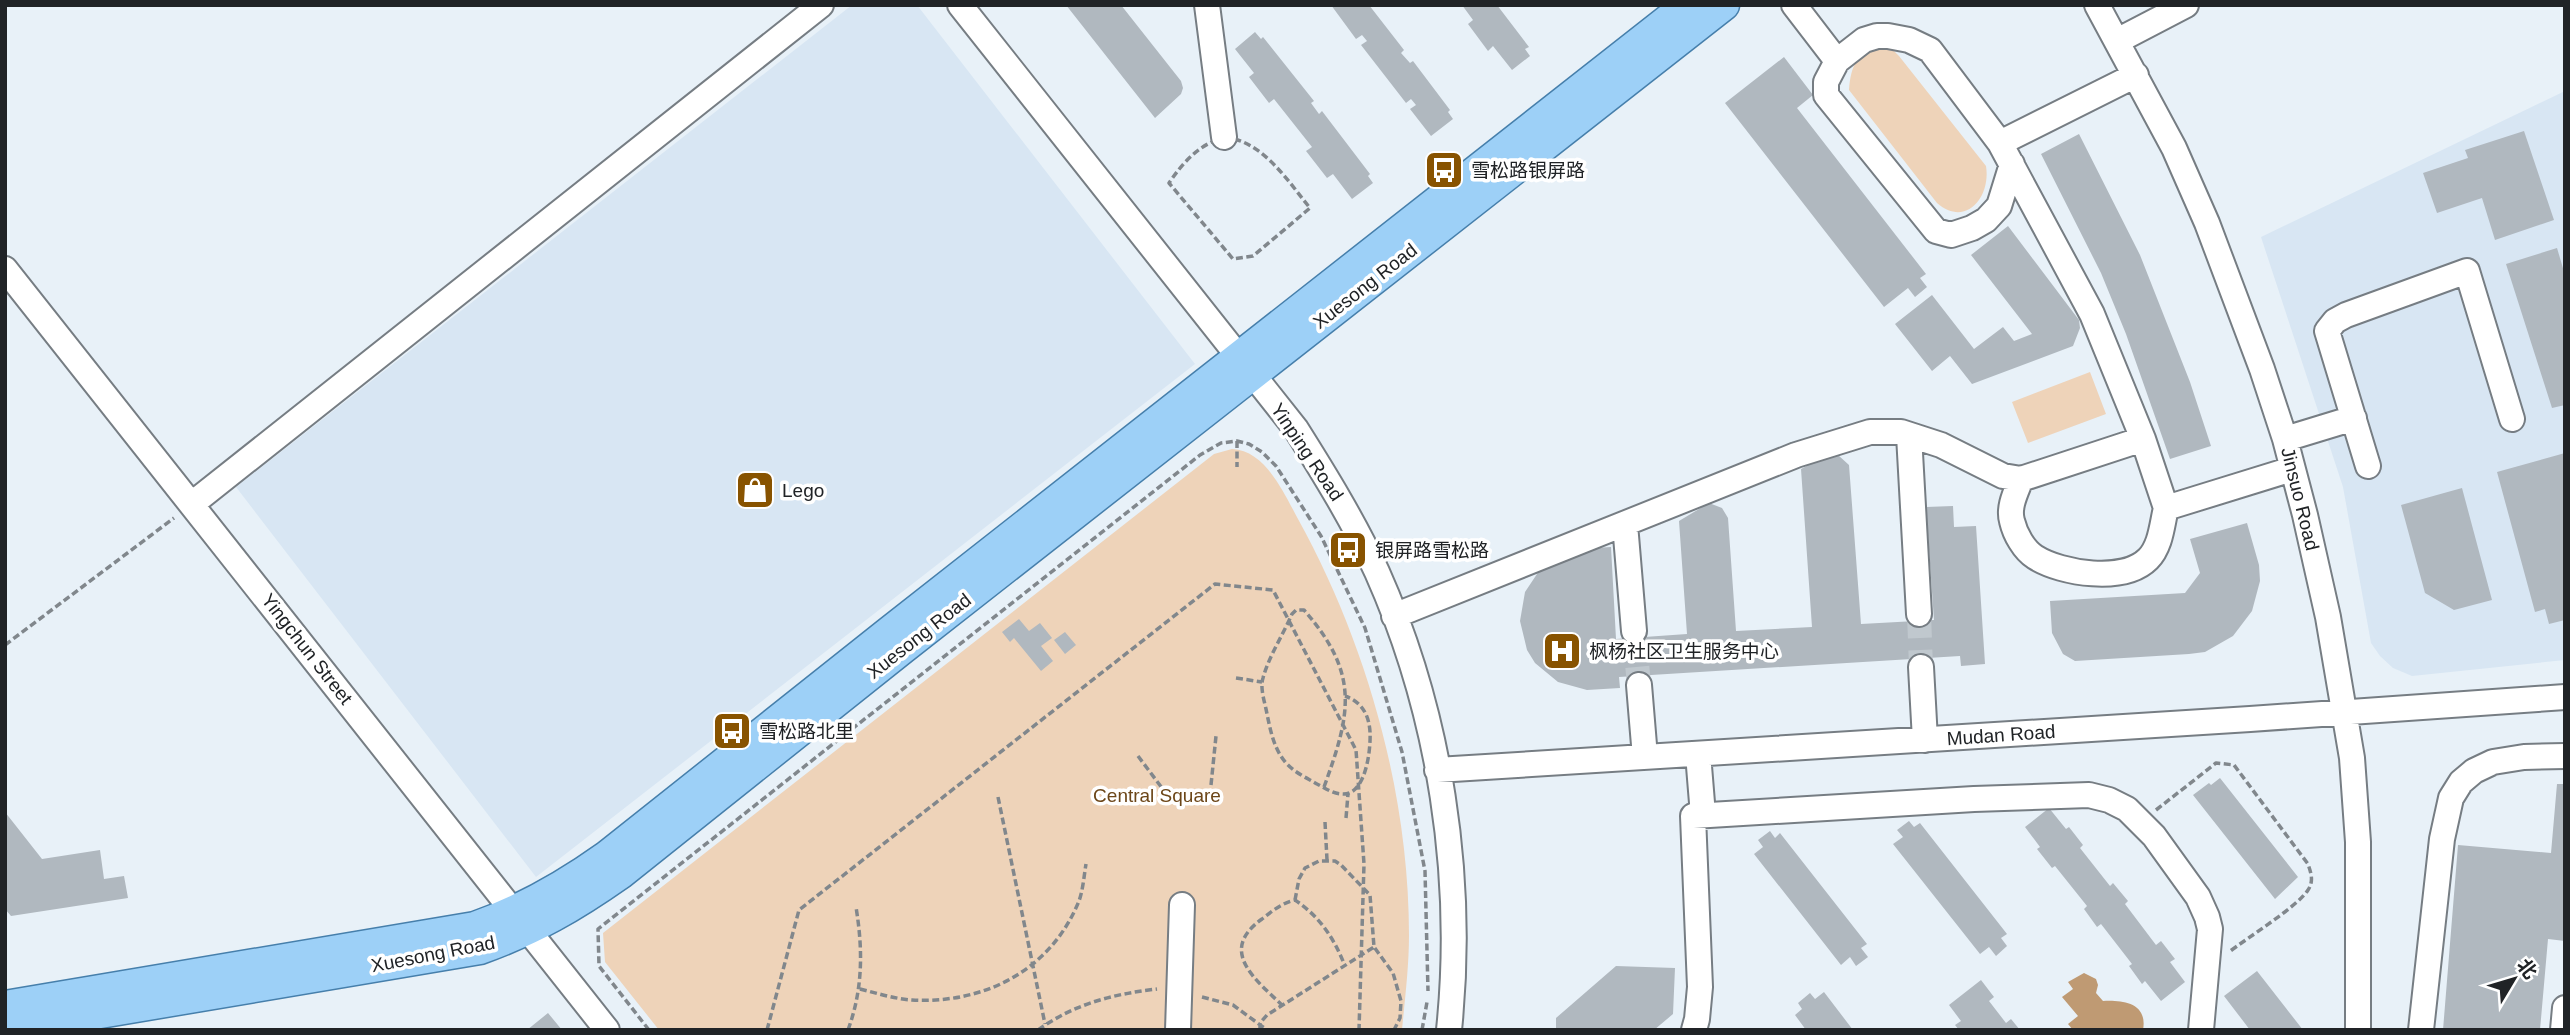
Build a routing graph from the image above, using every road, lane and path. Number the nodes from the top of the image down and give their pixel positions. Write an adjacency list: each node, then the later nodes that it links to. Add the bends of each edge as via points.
1 (821, 5): 26 (street)
2 (960, 5): 15 (street, Yinping Road)
3 (1207, 5): 12 (street)
4 (1687, 5): 15 (main road, Xuesong Road)
5 (1724, 5): 15 (main road, Xuesong Road)
6 (1794, 5): 10 (street)
7 (2097, 5): 9 (street, Jinsuo Road)
8 (2186, 5): 9 (street)
9 (2117, 41): 11 (street, Jinsuo Road)
10 (1837, 61): 13 (street, via 1877,36 1909,40 1930,50); 13 (street, via 1826,82 1826,94 1936,231 1951,234 1972,229 1999,206)
11 (2136, 75): 13 (street); 20 (street, Jinsuo Road, via 2207,223)
12 (1224, 137): 12 (path, via 1240,139 1258,150 1310,208 1253,256 1233,259 1169,183 1192,154)
13 (2006, 153): 19 (street, via 2092,314)
14 (5, 269): 26 (street, Yingchun Street)
15 (1246, 366): 30 (street, Yinping Road, via 1296,429 1335,492); 65 (main road, Xuesong Road)
16 (2354, 418): 17 (street, via 2327,331 2346,315 2467,271); 20 (street); 22 (street)
17 (2512, 419)
18 (1909, 435): 25 (street); 28 (street, via 1870,432 1796,455); 29 (street)
19 (2143, 439): 25 (street); 27 (street)
20 (2284, 439): 24 (street, Jinsuo Road)
21 (1237, 441): 23 (path); 80 (path, via 1221,443 1200,455 598,929 599,966); 89 (path, via 1262,452 1276,466 1321,536 1365,628 1402,752 1425,871 1428,997)
22 (2368, 466)
23 (1237, 467)
24 (2292, 470): 27 (street); 40 (street, Jinsuo Road, via 2328,617)
25 (2021, 479): 27 (street, via 2011,507 2025,548 2035,557 2083,572 2130,570 2148,558 2157,545)
26 (192, 504): 33 (path); 65 (street, Yingchun Street)
27 (2166, 508)
28 (1625, 524): 30 (street); 32 (street)
29 (1919, 614)
30 (1394, 616): 48 (street, Yinping Road, via 1423,705)
31 (1289, 620): 36 (path); 38 (path, via 1296,610 1304,610 1329,641 1342,670); 41 (path); 81 (path, via 1273,590 1215,584 799,910)
32 (1634, 631)
33 (5, 645)
34 (1921, 667): 43 (street)
35 (1236, 678): 36 (path)
36 (1262, 682): 51 (path, via 1272,739 1285,762)
37 (1639, 685): 47 (street)
38 (1345, 696): 41 (path); 50 (path, via 1360,705 1370,728 1371,747)
39 (2565, 696): 40 (street, Mudan Road)
40 (2344, 712): 43 (street, Mudan Road); 93 (street, Jinsuo Road, via 2358,842)
41 (1343, 725): 50 (path, via 1356,750); 51 (path)
42 (1216, 736): 49 (path)
43 (1925, 740): 44 (street, Mudan Road)
44 (1698, 754): 47 (street, Mudan Road); 55 (street)
45 (1138, 756): 52 (path)
46 (2565, 756): 94 (street, via 2493,762 2461,782 2451,798 2442,839)
47 (1645, 757): 48 (street, Mudan Road)
48 (1437, 770): 90 (street, Yinping Road, via 1453,891)
49 (1211, 785)
50 (1359, 785): 53 (path); 61 (path)
51 (1324, 788): 53 (path)
52 (1165, 792)
53 (1348, 794): 56 (path)
54 (998, 797): 68 (path)
55 (1703, 815): 58 (street, via 2089,795 2109,800); 91 (street, via 1693,816 1700,987)
56 (1346, 818)
57 (1325, 822): 59 (path)
58 (2140, 822): 70 (street, via 2198,897 2210,929); 70 (path, via 2216,763 2234,765 2308,864 2311,884 2301,898)
59 (1327, 860): 61 (path, via 1341,865); 62 (path, via 1305,868)
60 (1086, 864): 68 (path, via 1080,899 1048,951)
61 (1363, 887): 66 (path, via 1372,901); 67 (path)
62 (1295, 900): 69 (path, via 1329,932); 74 (path, via 1254,924 1241,947 1250,973)
63 (1182, 905): 72 (street)
64 (856, 907): 71 (path, via 862,955)
65 (522, 920): 73 (main road, Xuesong Road); 78 (main road, Xuesong Road, via 480,948); 79 (street, Yingchun Street)
66 (1374, 947): 67 (path); 88 (path, via 1397,982 1401,1011)
67 (1361, 957): 69 (path); 87 (path)
68 (1033, 965): 71 (path, via 996,987 940,1000 909,1000); 77 (path)
69 (1346, 965): 74 (path)
70 (2205, 970): 92 (street)
71 (860, 989): 82 (path)
72 (1179, 991): 76 (path, via 1233,1005); 77 (path, via 1158,989 1102,998); 84 (street)
73 (5, 1006)
74 (1283, 1006): 76 (path)
75 (2565, 1008): 95 (street)
76 (1260, 1023): 85 (path); 86 (path)
77 (1045, 1025): 83 (path)
78 (5, 1029)
79 (607, 1030)
80 (649, 1030)
81 (767, 1030)
82 (848, 1030)
83 (1038, 1030)
84 (1178, 1030)
85 (1260, 1030)
86 (1267, 1030)
87 (1359, 1030)
88 (1394, 1030)
89 (1422, 1030)
90 (1449, 1030)
91 (1694, 1030)
92 (2201, 1030)
93 (2358, 1030)
94 (2421, 1030)
95 (2563, 1030)

